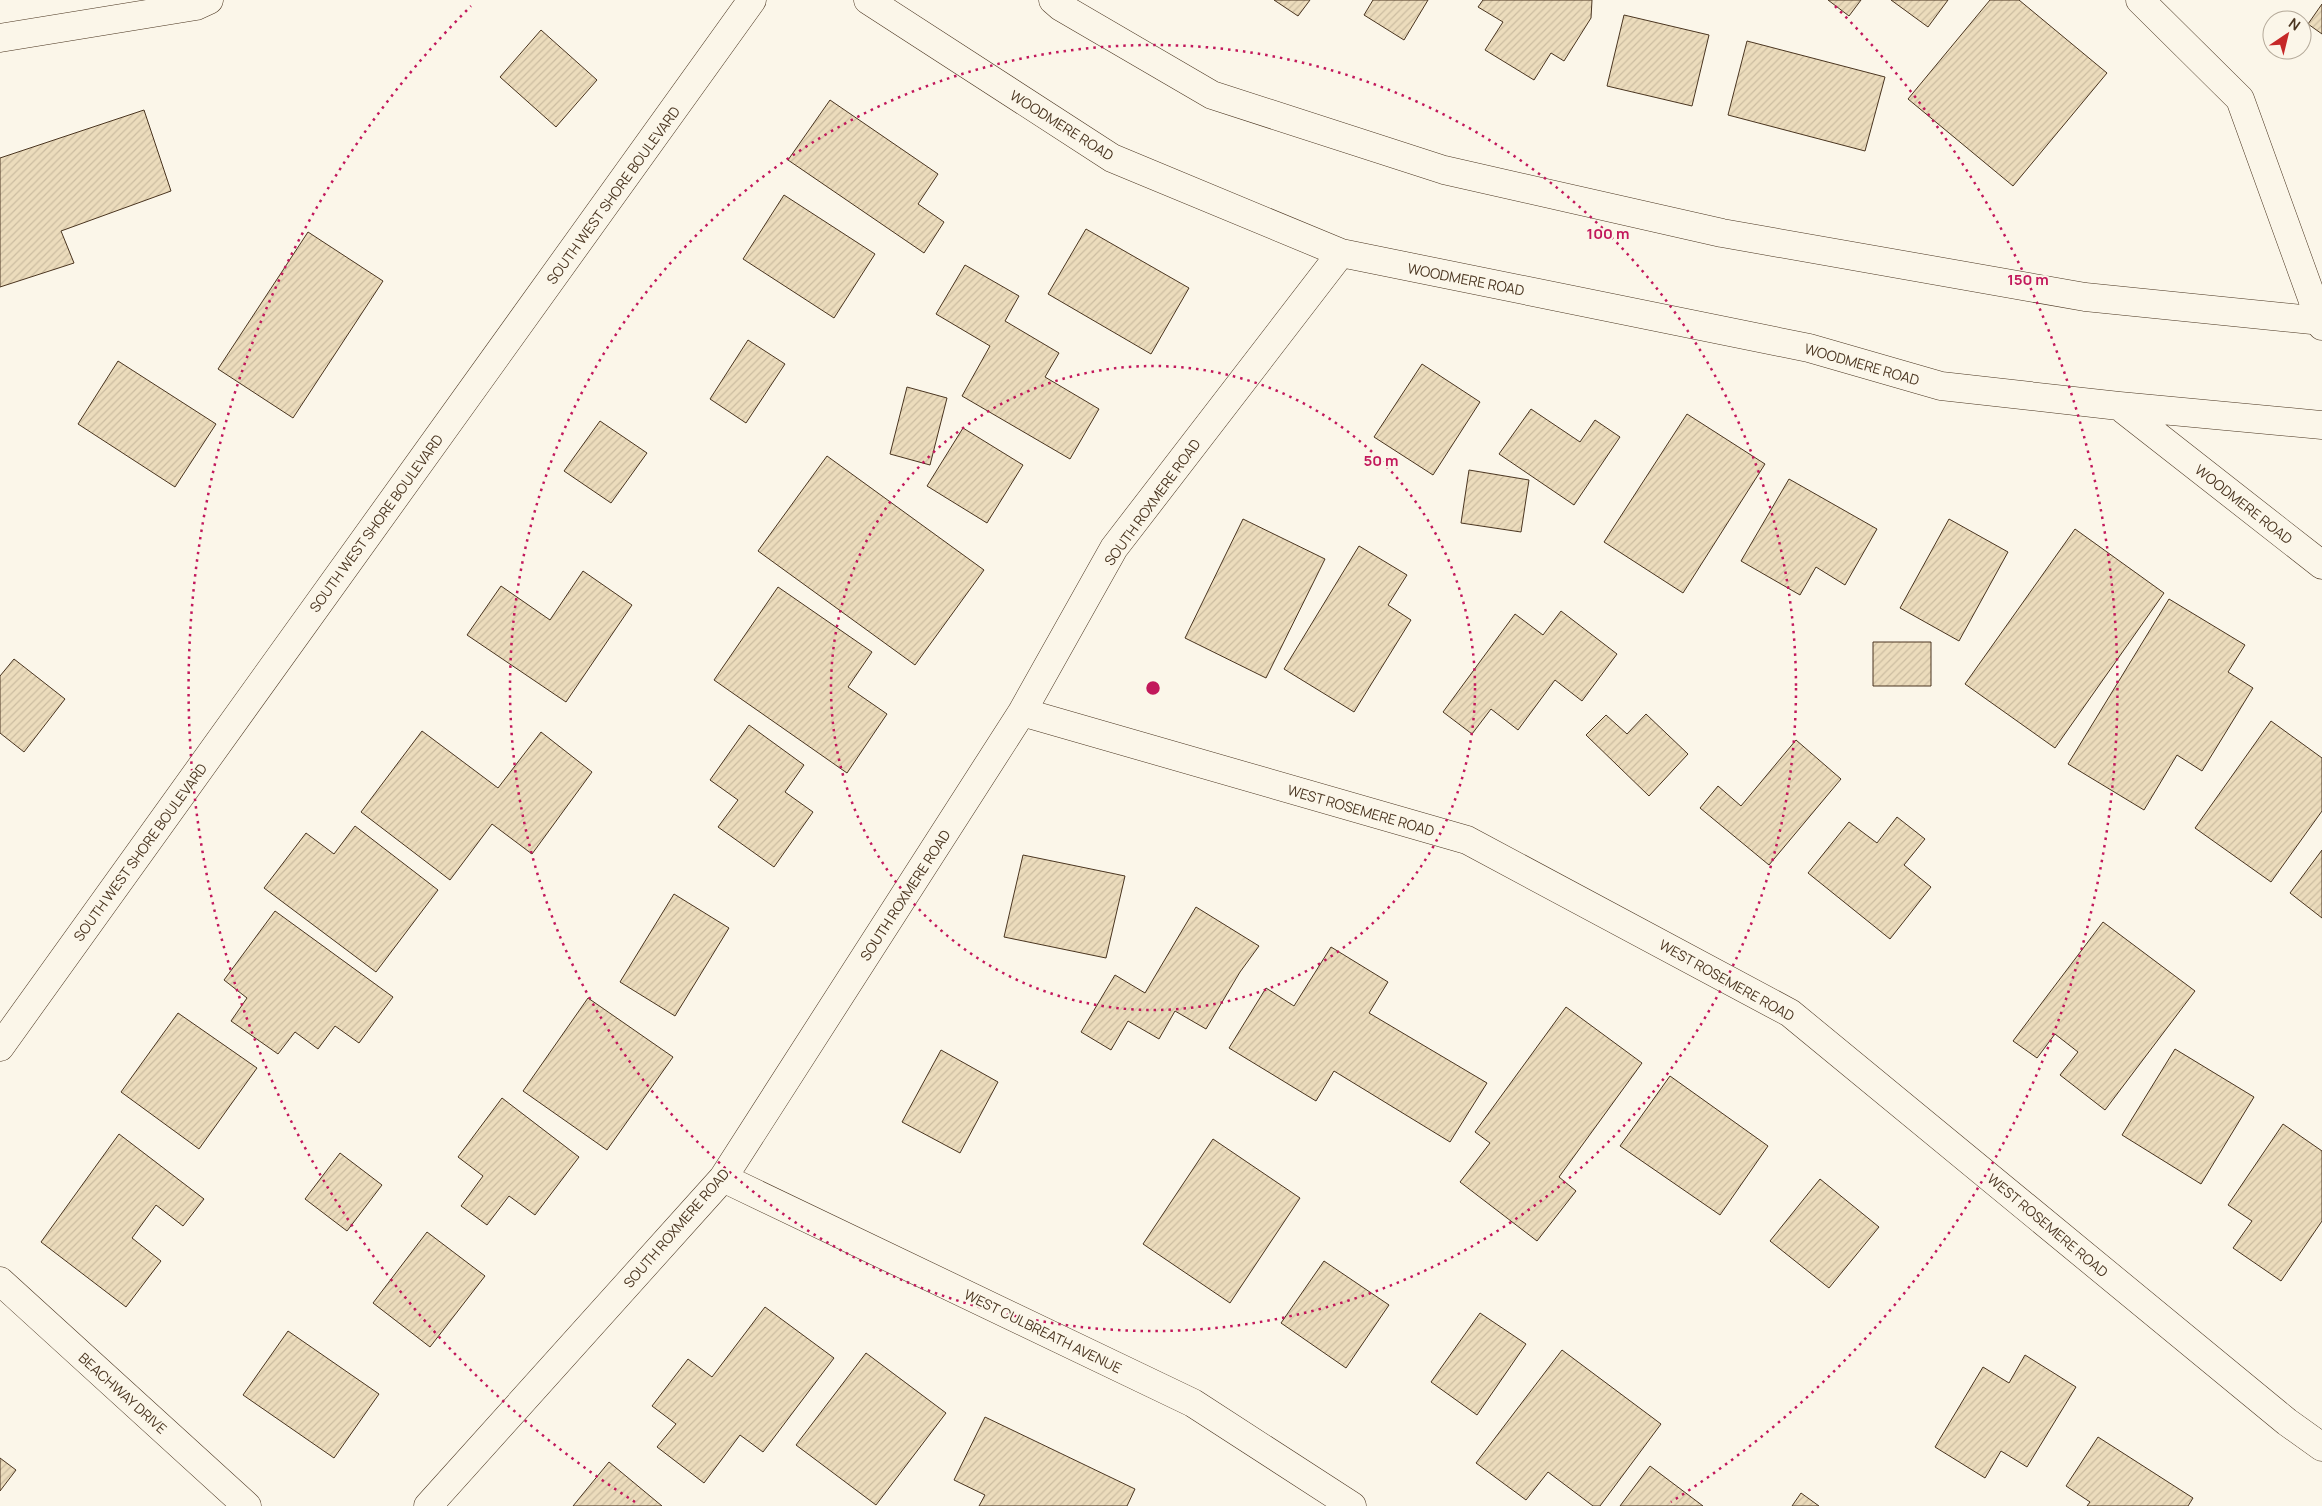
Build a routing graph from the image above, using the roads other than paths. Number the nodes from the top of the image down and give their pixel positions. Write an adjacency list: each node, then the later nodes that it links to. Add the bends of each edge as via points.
1 (209, 0): 6 (street, via 196,6)
2 (752, 0): 13 (street, SOUTH WEST SHORE BOULEVARD)
3 (868, 0): 7 (street, WOODMERE ROAD, via 1112,158)
4 (1053, 0): 8 (street, via 1212,95 1444,170 1722,233 2065,294)
5 (2140, 0): 8 (street, via 2240,99)
6 (0, 38)
7 (1341, 253): 9 (street, WOODMERE ROAD, via 1809,348 1941,386); 12 (street, SOUTH ROXMERE ROAD, via 1114,548)
8 (2321, 323)
9 (2119, 406): 10 (street, WOODMERE ROAD); 11 (street, WOODMERE ROAD)
10 (2322, 425)
11 (2322, 565)
12 (1022, 712): 14 (street, SOUTH ROXMERE ROAD); 16 (street, WEST ROSEMERE ROAD, via 1467,840 1790,1013 2287,1422)
13 (0, 1047)
14 (723, 1178): 18 (street, SOUTH ROXMERE ROAD); 19 (street, WEST CULBREATH AVENUE, via 1193,1403)
15 (0, 1281): 17 (street, BEACHWAY DRIVE)
16 (2322, 1447)
17 (247, 1506)
18 (428, 1506)
19 (1352, 1506)

